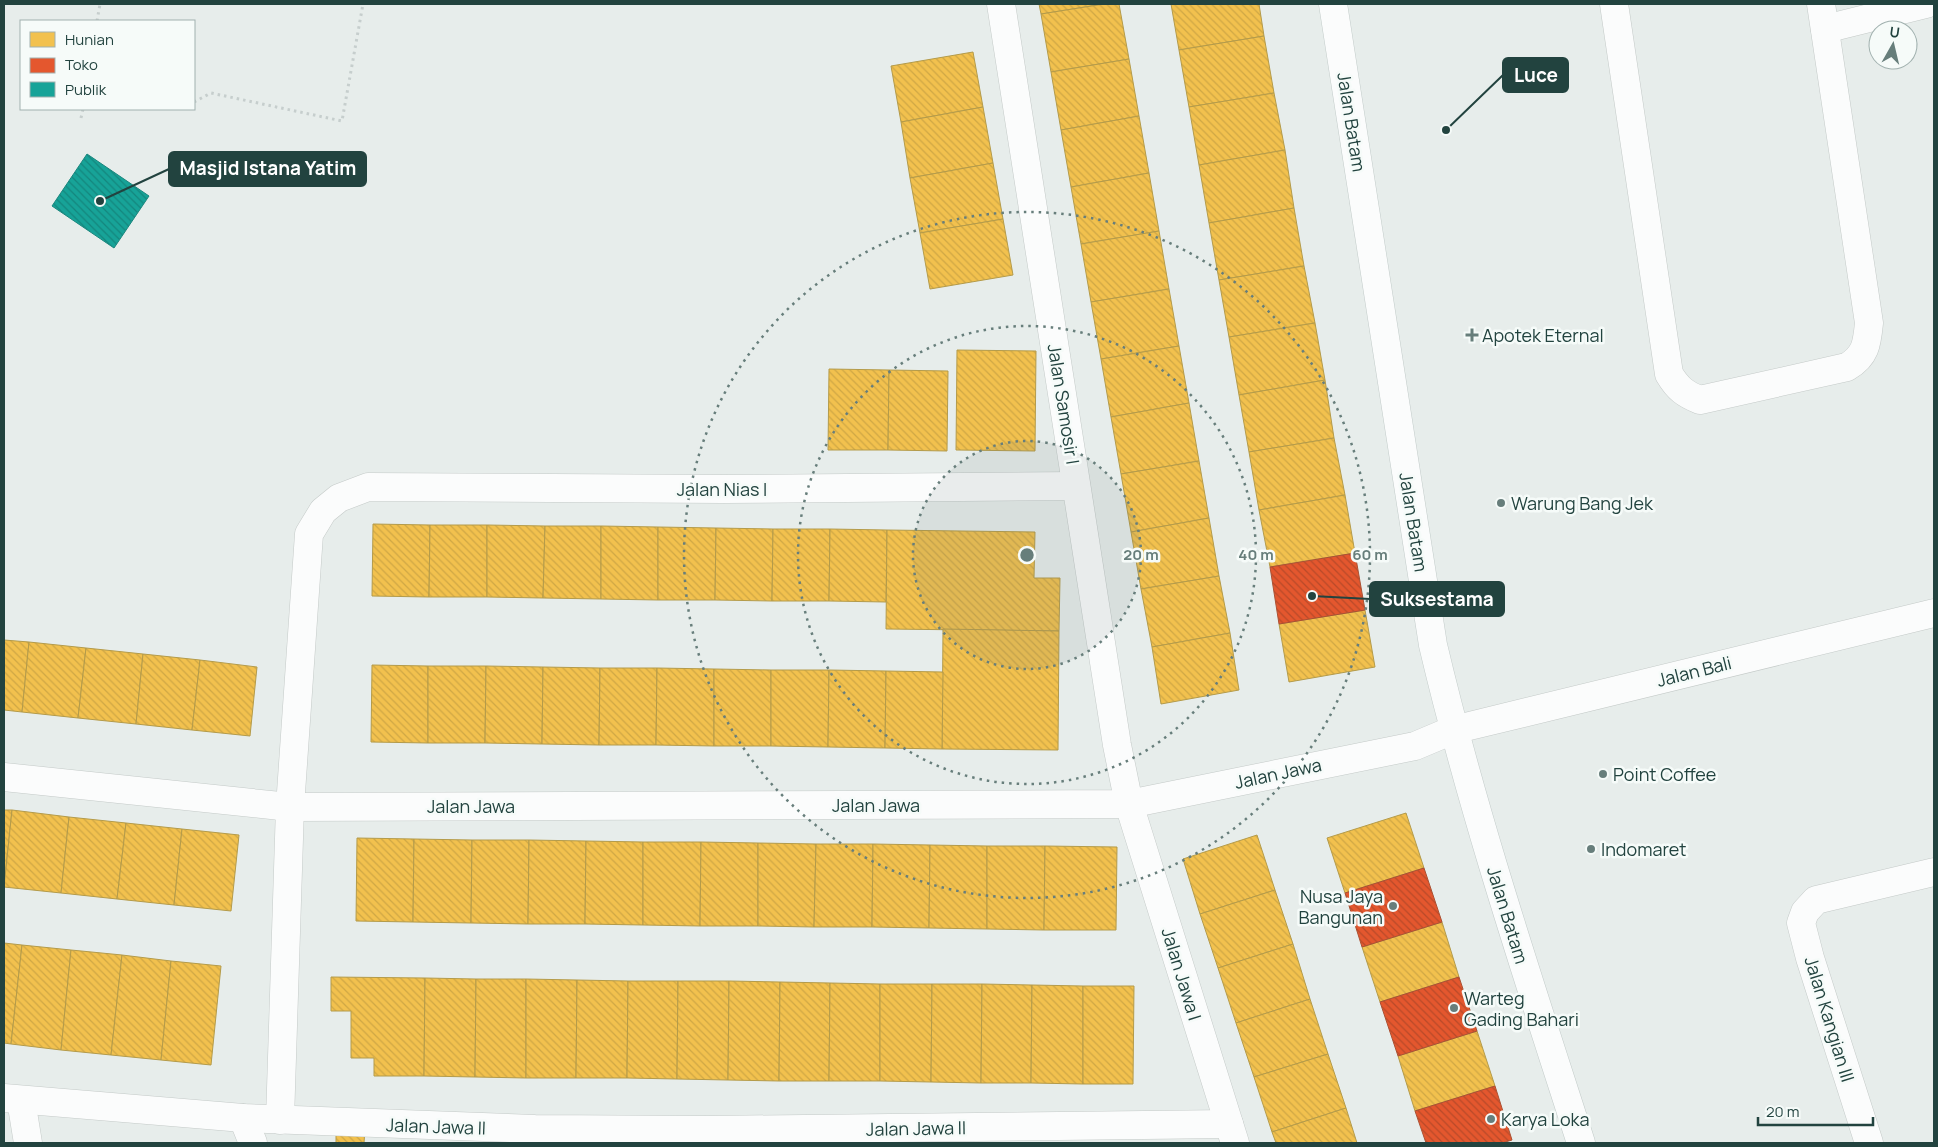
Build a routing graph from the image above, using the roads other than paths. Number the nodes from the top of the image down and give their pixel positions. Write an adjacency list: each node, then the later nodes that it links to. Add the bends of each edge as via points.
1 (1000, 4): 6 (street, Jalan Samosir I)
2 (1334, 4): 8 (street, Jalan Batam, via 1433,645)
3 (1614, 4): 5 (street, via 1669,374 1683,393 1700,400 1847,367 1857,361 1867,340 1869,322)
4 (1926, 4): 5 (street)
5 (1823, 16)
6 (1076, 486): 10 (street, Jalan Samosir I); 11 (street, Jalan Nias I, via 724,489 368,487 339,498 323,511 309,534)
7 (1934, 613): 8 (street, Jalan Bali)
8 (1453, 730): 10 (street, Jalan Jawa, via 1415,746); 21 (street, Jalan Batam, via 1503,900)
9 (4, 777): 11 (street, Jalan Jawa)
10 (1129, 804): 11 (street, Jalan Jawa); 16 (street, Jalan Jawa I)
11 (290, 807): 15 (street)
12 (1934, 872): 22 (street, Jalan Kangian III, via 1816,900 1805,912 1801,923)
13 (12, 1099): 14 (street, Jalan Jawa II); 19 (street)
14 (243, 1118): 15 (street, Jalan Jawa II); 20 (street)
15 (280, 1120): 17 (street, Jalan Jawa II)
16 (1232, 1134): 18 (street, Jalan Jawa II)
17 (537, 1136): 18 (street, Jalan Jawa II)
18 (708, 1137)
19 (28, 1143)
20 (253, 1143)
21 (1581, 1143)
22 (1869, 1143)

